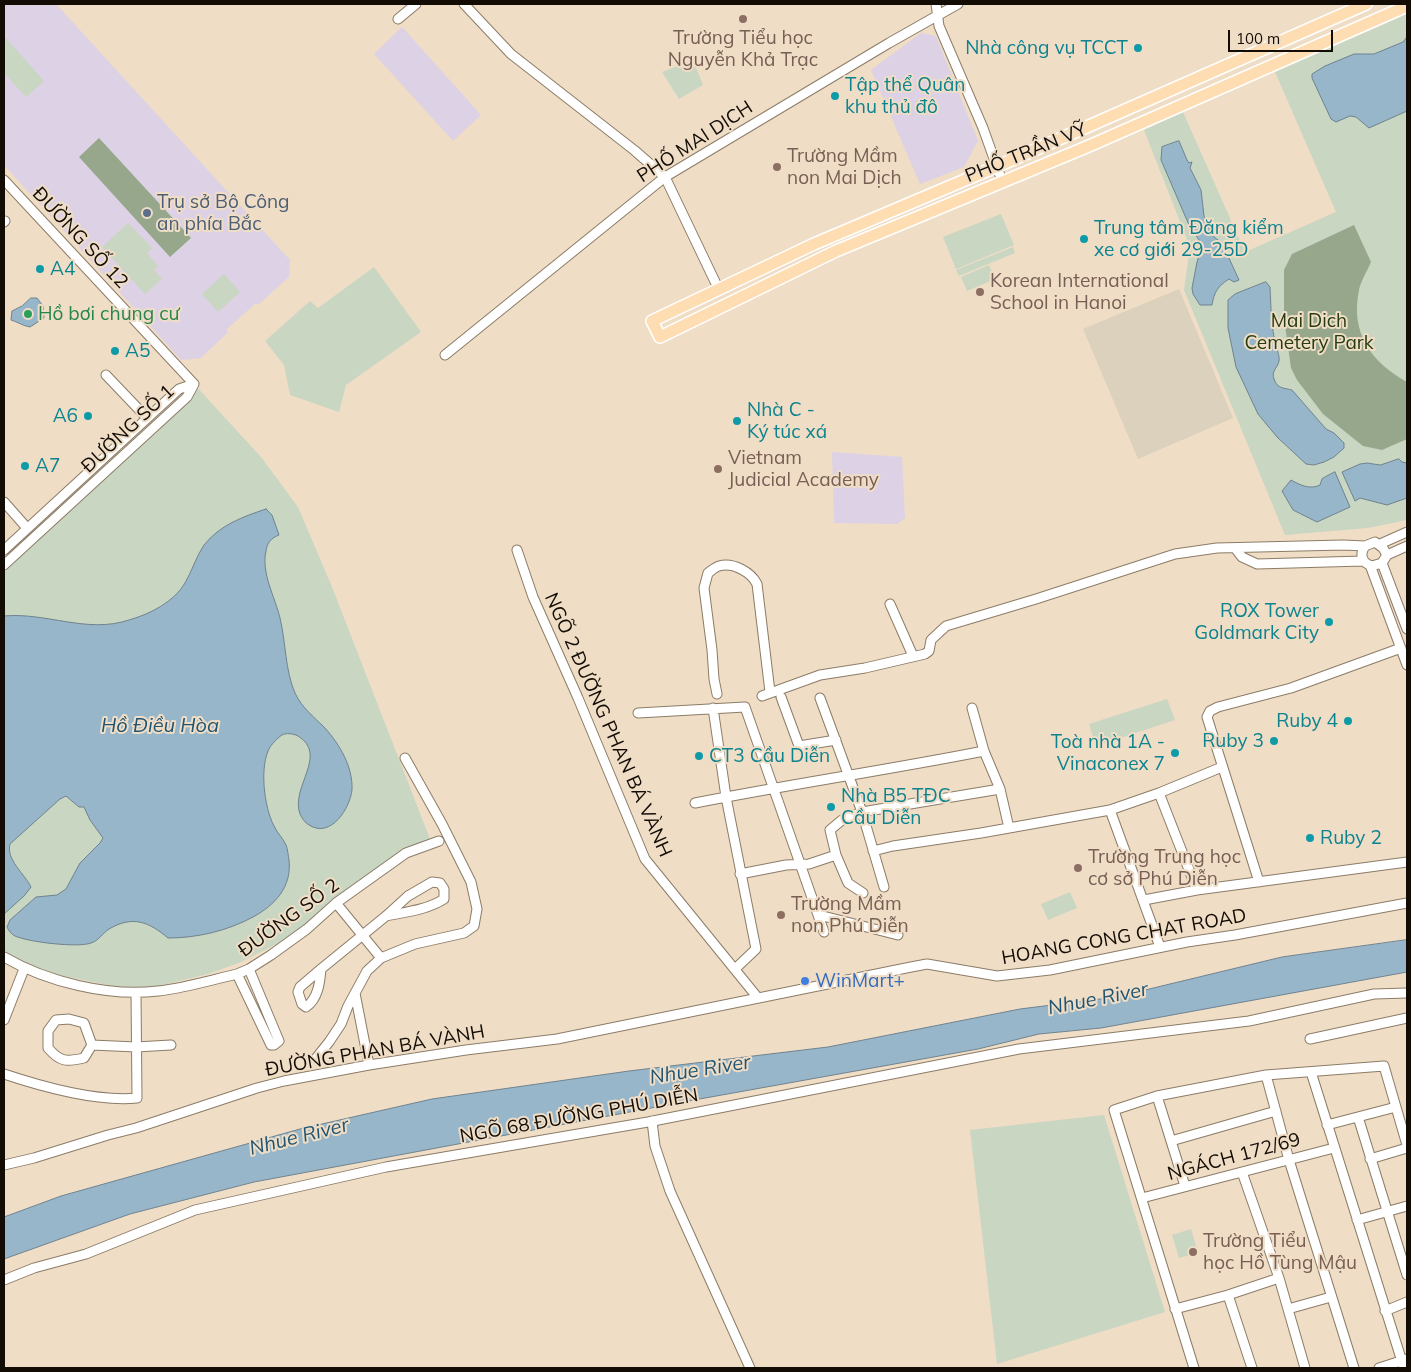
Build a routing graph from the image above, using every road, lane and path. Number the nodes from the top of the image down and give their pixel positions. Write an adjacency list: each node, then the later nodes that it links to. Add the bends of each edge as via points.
1 (416, 4): 8 (street)
2 (464, 4): 10 (street, via 512,54)
3 (936, 4): 7 (street)
4 (958, 4): 7 (street, PHỐ MAI DỊCH)
5 (1366, 4): 9 (main road, PHỐ TRẦN VỸ)
6 (1407, 6): 11 (main road, PHỐ TRẦN VỸ, via 1095,143)
7 (938, 14): 9 (street, via 939,26); 10 (street, PHỐ MAI DỊCH)
8 (398, 20)
9 (998, 166): 11 (street); 13 (main road, PHỐ TRẦN VỸ, via 814,244)
10 (665, 177): 13 (street); 15 (street, PHỐ MAI DỊCH)
11 (1002, 180): 14 (main road, PHỐ TRẦN VỸ, via 836,251)
12 (4, 181): 17 (street, ĐƯỜNG SỐ 12)
13 (718, 290): 14 (main road); 14 (main road, PHỐ TRẦN VỸ, via 652,321 660,337)
14 (725, 304)
15 (445, 355)
16 (106, 375): 18 (street)
17 (194, 384): 18 (street, ĐƯỜNG SỐ 1, via 179,389); 30 (street, ĐƯỜNG SỐ 1, via 188,397)
18 (147, 418): 20 (street, ĐƯỜNG SỐ 1)
19 (5, 507): 20 (street)
20 (27, 528): 26 (street, ĐƯỜNG SỐ 1)
21 (1407, 532): 22 (street)
22 (1380, 544): 23 (street); 28 (street)
23 (1365, 546): 25 (street); 29 (street, via 1362,556)
24 (1407, 546): 28 (street)
25 (1235, 548): 29 (street, via 1242,557 1257,564); 34 (street, via 1175,554 946,626 931,640 929,651)
26 (4, 550)
27 (517, 550): 79 (street, NGÕ 2 ĐƯỜNG PHAN BÁ VÀNH, via 533,597 645,858)
28 (1385, 559): 29 (street, via 1378,565); 32 (street)
29 (1366, 563): 33 (street)
30 (4, 565)
31 (890, 604): 34 (street)
32 (1407, 629)
33 (1401, 648): 35 (street); 45 (street, via 1291,688 1210,711 1207,717)
34 (914, 656): 36 (street, via 820,676 766,694 757,584 746,571 718,566 708,573 704,588)
35 (1407, 665)
36 (717, 694)
37 (781, 697): 42 (street, via 799,746)
38 (820, 698): 42 (street)
39 (714, 708): 41 (street); 47 (street, via 745,707); 50 (street)
40 (972, 708): 43 (street)
41 (638, 713)
42 (836, 740): 46 (street)
43 (984, 751): 46 (street); 48 (street)
44 (405, 758): 75 (street, via 471,882 477,909 474,926 464,933 415,944)
45 (1222, 767): 49 (street); 61 (street)
46 (848, 775): 47 (street); 53 (street)
47 (773, 787): 50 (street); 59 (street)
48 (1000, 789): 53 (street); 54 (street)
49 (1159, 793): 52 (street); 63 (street)
50 (726, 797): 51 (street); 60 (street)
51 (695, 803)
52 (1110, 810): 54 (street); 65 (street)
53 (862, 812): 56 (street); 57 (street, via 842,820 830,830)
54 (1008, 828): 56 (street)
55 (439, 841): 66 (street, ĐƯỜNG SỐ 2, via 406,853)
56 (873, 851): 62 (street)
57 (836, 855): 59 (street); 64 (street, via 848,883)
58 (1407, 862): 61 (street)
59 (800, 864): 60 (street); 68 (street)
60 (740, 874): 79 (street, via 756,949)
61 (1259, 882): 63 (street)
62 (884, 887)
63 (1197, 890): 65 (street)
64 (863, 893)
65 (1144, 900): 73 (street)
66 (336, 903): 72 (street); 77 (street, ĐƯỜNG SỐ 2, via 307,930)
67 (1407, 903): 73 (street, HOANG CONG CHAT ROAD)
68 (819, 915): 70 (street); 71 (street)
69 (386, 916): 69 (street, via 439,902 444,899 444,889 440,883 432,882 408,896); 72 (street)
70 (824, 932)
71 (898, 934)
72 (362, 936): 75 (street); 78 (street)
73 (1160, 947): 84 (street, HOANG CONG CHAT ROAD, via 1050,970 997,976 927,964)
74 (4, 957): 76 (street, ĐƯỜNG SỐ 2)
75 (381, 958): 81 (street, via 367,971)
76 (24, 969): 82 (street, ĐƯỜNG SỐ 2, via 80,986); 86 (street)
77 (249, 969): 80 (street, ĐƯỜNG SỐ 2); 80 (street, via 279,1041 274,1045 271,1045)
78 (321, 969)
79 (736, 969): 84 (street, NGÕ 2 ĐƯỜNG PHAN BÁ VÀNH)
80 (237, 974): 82 (street, ĐƯỜNG SỐ 2)
81 (355, 992): 91 (street, via 340,1024); 92 (street)
82 (136, 993): 90 (street)
83 (1407, 993): 100 (street, NGÕ 68 ĐƯỜNG PHÚ DIỄN, via 1374,994 1249,1022 1019,1049)
84 (758, 998): 92 (street, ĐƯỜNG PHAN BÁ VÀNH, via 557,1039)
85 (1407, 1018): 87 (street)
86 (4, 1019)
87 (1310, 1039)
88 (92, 1045): 88 (street, via 84,1058 68,1062 55,1057 48,1048 48,1031 56,1020 69,1018 84,1023); 90 (street)
89 (171, 1045): 90 (street)
90 (136, 1047): 94 (street, via 137,1098 74,1092)
91 (317, 1057)
92 (369, 1065): 107 (street, ĐƯỜNG PHAN BÁ VÀNH, via 256,1088 136,1128)
93 (1311, 1072): 95 (street); 97 (street, via 1384,1066); 101 (street)
94 (4, 1074)
95 (1266, 1075): 96 (street); 98 (street)
96 (1157, 1096): 102 (street); 110 (street, via 1114,1110)
97 (1396, 1107): 99 (street); 103 (street)
98 (1276, 1112): 102 (street); 106 (street)
99 (1358, 1117): 101 (street); 105 (street)
100 (652, 1121): 117 (street, NGÕ 68 ĐƯỜNG PHÚ DIỄN, via 386,1168 195,1210 86,1254); 125 (street, via 655,1146 670,1191)
101 (1327, 1125): 104 (street)
102 (1170, 1141): 109 (street)
103 (1407, 1146): 105 (street)
104 (1334, 1148): 106 (street, NGÁCH 172/69); 113 (street)
105 (1370, 1159): 112 (street)
106 (1289, 1160): 108 (street, NGÁCH 172/69); 119 (street)
107 (4, 1165)
108 (1242, 1172): 109 (street, NGÁCH 172/69); 116 (street)
109 (1185, 1186): 110 (street, NGÁCH 172/69)
110 (1142, 1198): 121 (street)
111 (1407, 1206): 112 (street)
112 (1388, 1211): 113 (street); 114 (street)
113 (1357, 1220): 123 (street)
114 (1403, 1247): 115 (street)
115 (1407, 1275)
116 (1280, 1278): 118 (street); 122 (street)
117 (4, 1280)
118 (1228, 1294): 121 (street); 127 (street)
119 (1331, 1298): 122 (street); 129 (street)
120 (1407, 1302): 123 (street)
121 (1175, 1309): 126 (street)
122 (1288, 1309): 128 (street)
123 (1385, 1311): 124 (street)
124 (1404, 1363): 130 (street)
125 (750, 1368)
126 (1194, 1368)
127 (1252, 1368)
128 (1305, 1368)
129 (1354, 1368)
130 (1379, 1368)

